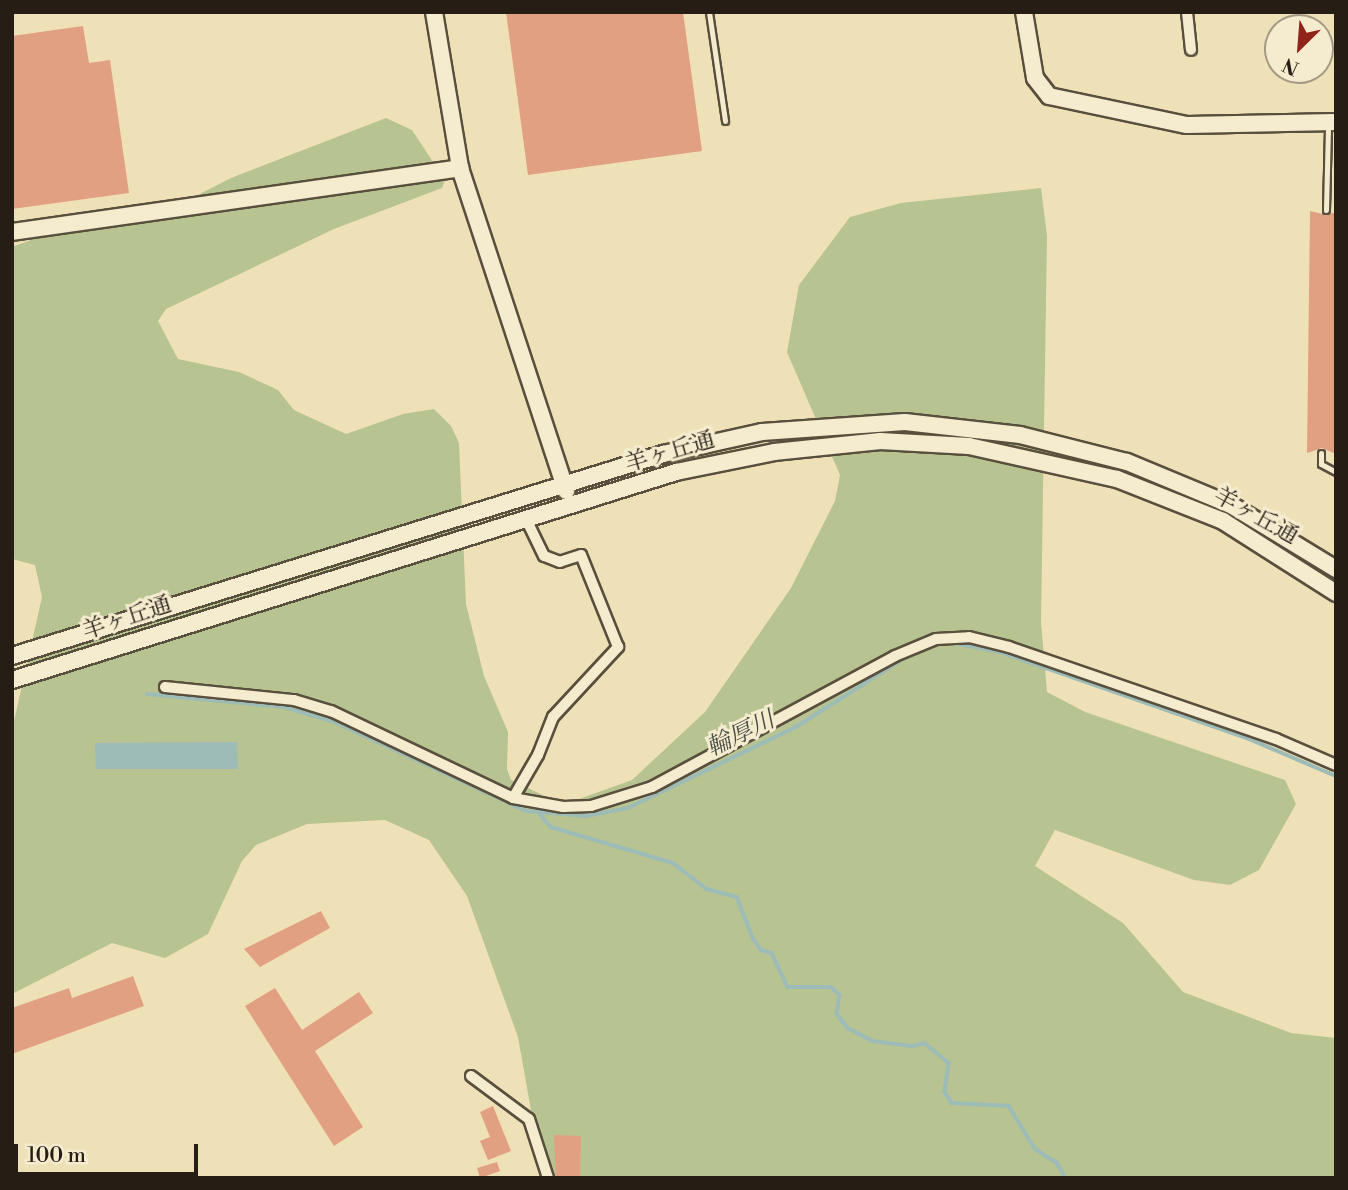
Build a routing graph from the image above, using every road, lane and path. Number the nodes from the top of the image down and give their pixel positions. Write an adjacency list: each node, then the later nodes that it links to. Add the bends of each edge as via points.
1 (433, 12): 8 (main road)
2 (709, 12): 6 (lane)
3 (1024, 12): 7 (main road, via 1035,78 1049,96 1187,125)
4 (1187, 12): 5 (street)
5 (1191, 50)
6 (725, 121)
7 (1332, 122): 9 (lane)
8 (460, 168): 10 (main road); 13 (main road)
9 (1326, 210)
10 (12, 232)
11 (1321, 453): 12 (lane, via 1321,464)
12 (1336, 472)
13 (563, 484): 14 (main road); 16 (main road, 羊ヶ丘通, via 663,454 762,432 905,422 963,427 1069,445 1127,462 1231,505); 18 (main road, 羊ヶ丘通)
14 (570, 506): 15 (main road, 羊ヶ丘通); 17 (main road, 羊ヶ丘通, via 677,472 774,452 880,441 969,446 1072,466 1173,500 1223,521)
15 (527, 519): 19 (main road, 羊ヶ丘通); 22 (street, via 544,556 560,562 581,555 618,647 553,717 538,755)
16 (1336, 569)
17 (1336, 593)
18 (12, 656)
19 (12, 680)
20 (165, 687): 22 (street, via 261,694 331,711)
21 (1336, 765): 22 (street, via 1276,739 1009,647 954,636 895,656 652,787 591,806 564,807)
22 (513, 797)
23 (471, 1076): 24 (street, via 528,1119)
24 (548, 1178)

